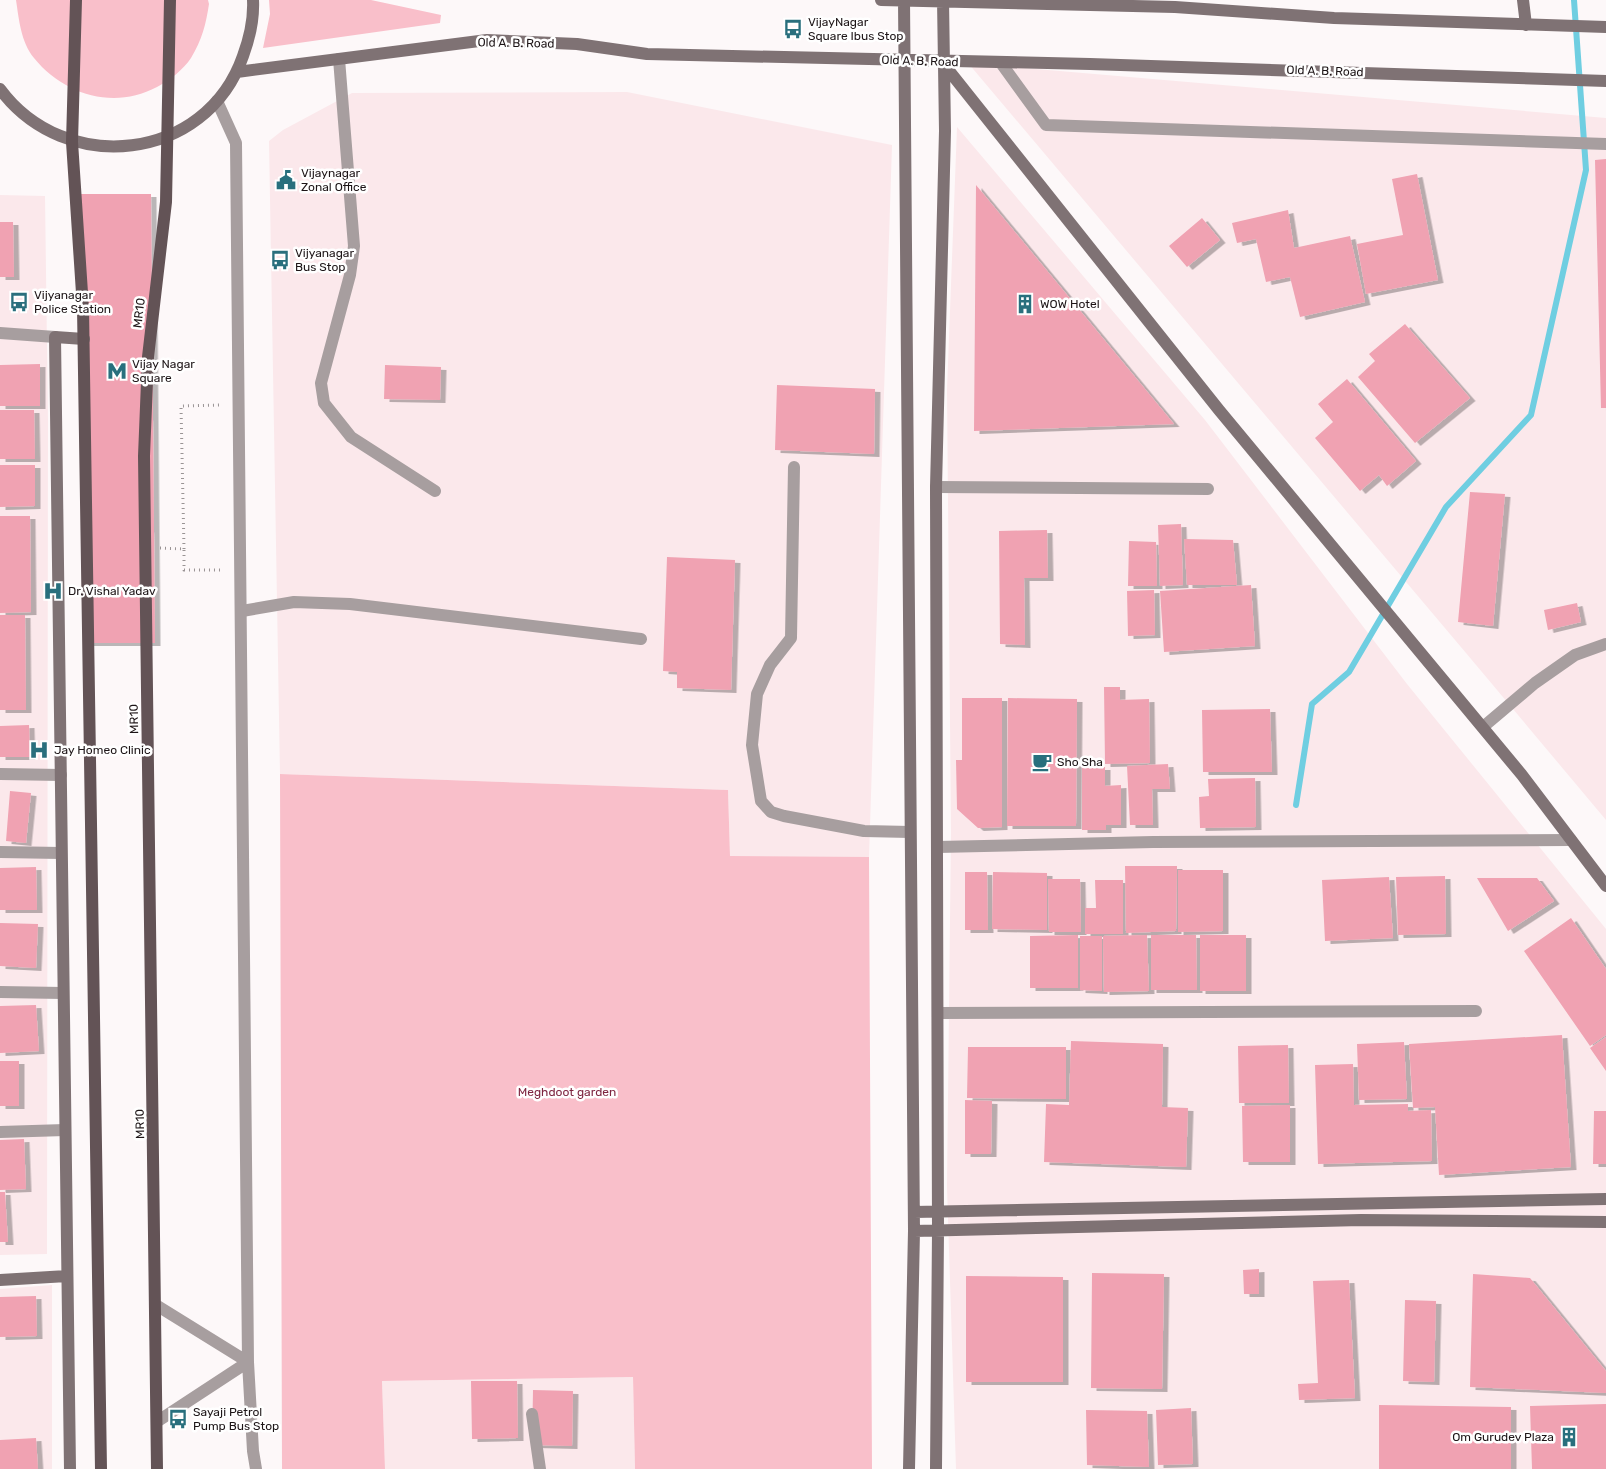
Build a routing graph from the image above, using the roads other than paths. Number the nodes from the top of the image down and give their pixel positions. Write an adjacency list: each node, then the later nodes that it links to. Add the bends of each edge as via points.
1 (76, 0): 21 (main road)
2 (170, 0): 20 (main road, MR10)
3 (253, 0): 16 (street, via 251,33)
4 (881, 0): 6 (street)
5 (1522, 0): 10 (street)
6 (904, 1): 7 (street); 13 (street)
7 (943, 1): 8 (street); 14 (street)
8 (986, 2): 9 (street)
9 (1175, 4): 10 (street, via 1334,18)
10 (1532, 25): 11 (street)
11 (1606, 27)
12 (339, 59): 13 (street, Old A. B. Road, via 487,40 577,44 647,54); 16 (street, Old A. B. Road); 29 (street, via 354,246 350,275 321,383 324,403 351,437)
13 (904, 60): 14 (street, Old A. B. Road); 36 (street)
14 (942, 62): 15 (street, Old A. B. Road); 27 (street, via 945,130); 33 (street, via 1219,410)
15 (1001, 63): 17 (street, Old A. B. Road); 22 (street, via 1046,125)
16 (238, 72): 19 (street)
17 (1606, 81)
18 (0, 89): 21 (street, via 11,104 39,127)
19 (217, 101): 20 (street, via 203,115); 30 (street, via 236,143)
20 (167, 138): 21 (street, via 111,148); 56 (main road, MR10, via 166,202 148,357 144,456)
21 (72, 142): 25 (main road)
22 (1601, 144)
23 (0, 333): 24 (street)
24 (55, 337): 25 (street); 35 (street)
25 (84, 340): 61 (main road)
26 (794, 467): 36 (street, via 791,638 770,665 757,694 752,736 761,802 771,812 784,816 864,831)
27 (936, 487): 28 (street); 38 (street)
28 (1208, 489)
29 (435, 491)
30 (242, 611): 31 (street, via 294,602 350,604); 57 (street)
31 (641, 639)
32 (1606, 644): 33 (street, via 1576,655 1535,683)
33 (1483, 727): 37 (street)
34 (0, 774): 35 (street)
35 (61, 775): 40 (street)
36 (910, 832): 50 (street)
37 (1571, 840): 38 (street, via 1153,842); 41 (street)
38 (938, 847): 45 (street)
39 (0, 852): 40 (street)
40 (61, 853): 43 (street)
41 (1606, 886)
42 (0, 992): 43 (street)
43 (63, 993): 46 (street)
44 (1476, 1011): 45 (street)
45 (938, 1013): 49 (street)
46 (65, 1130): 47 (street); 54 (street)
47 (0, 1132)
48 (1606, 1199): 49 (street)
49 (938, 1211): 50 (street); 53 (street)
50 (914, 1212): 52 (street)
51 (1606, 1222): 53 (street, via 1361,1220)
52 (914, 1231): 53 (street); 65 (street)
53 (938, 1232): 66 (street)
54 (67, 1276): 55 (street); 60 (street)
55 (0, 1280)
56 (156, 1305): 57 (street); 59 (main road, MR10)
57 (248, 1362): 59 (street); 63 (street)
58 (532, 1414): 64 (street)
59 (158, 1421): 62 (main road, MR10)
60 (70, 1469)
61 (101, 1469)
62 (157, 1469)
63 (256, 1469)
64 (540, 1469)
65 (909, 1469)
66 (936, 1469)

